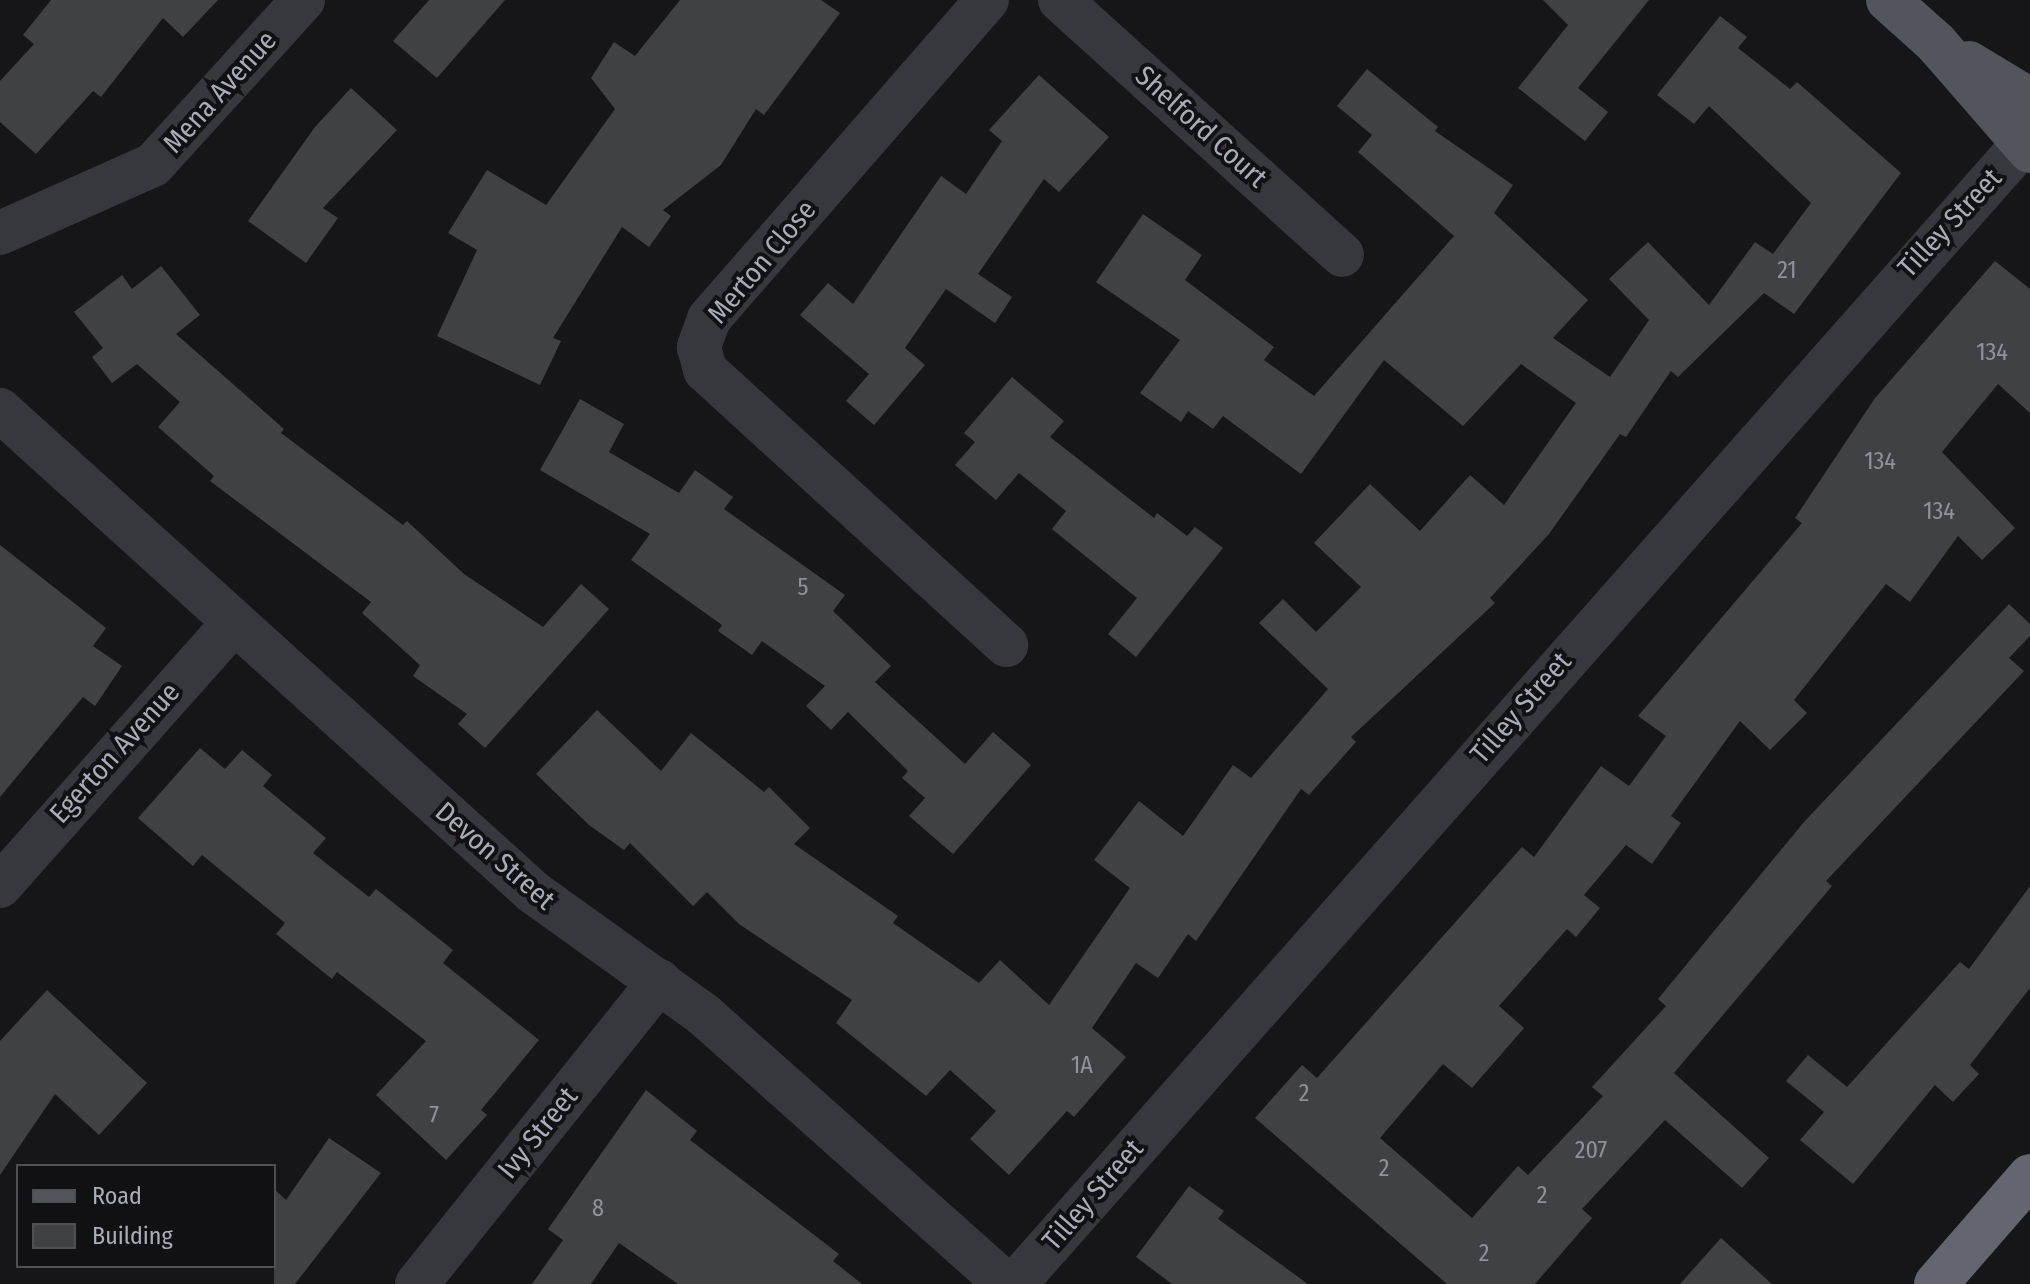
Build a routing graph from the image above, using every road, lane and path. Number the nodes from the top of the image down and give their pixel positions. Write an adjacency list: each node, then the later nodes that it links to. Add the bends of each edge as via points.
1 (303, 0): 8 (street, Mena Avenue, via 153,165)
2 (987, 0): 12 (street, Merton Close, via 709,319 699,347 705,370)
3 (1060, 0): 9 (street, Shelford Court)
4 (1888, 0): 5 (main road)
5 (1936, 43): 6 (main road); 7 (main road)
6 (2030, 100)
7 (2028, 144): 18 (street, Tilley Street)
8 (0, 233)
9 (1342, 255)
10 (0, 410): 11 (street, Devon Street)
11 (234, 622): 13 (street, Egerton Avenue); 14 (street, Devon Street, via 533,892)
12 (1006, 645)
13 (0, 886)
14 (660, 981): 16 (street, Ivy Street); 17 (street, Devon Street)
15 (2025, 1185): 19 (highway)
16 (417, 1284)
17 (1006, 1284)
18 (1015, 1284)
19 (1936, 1284)

